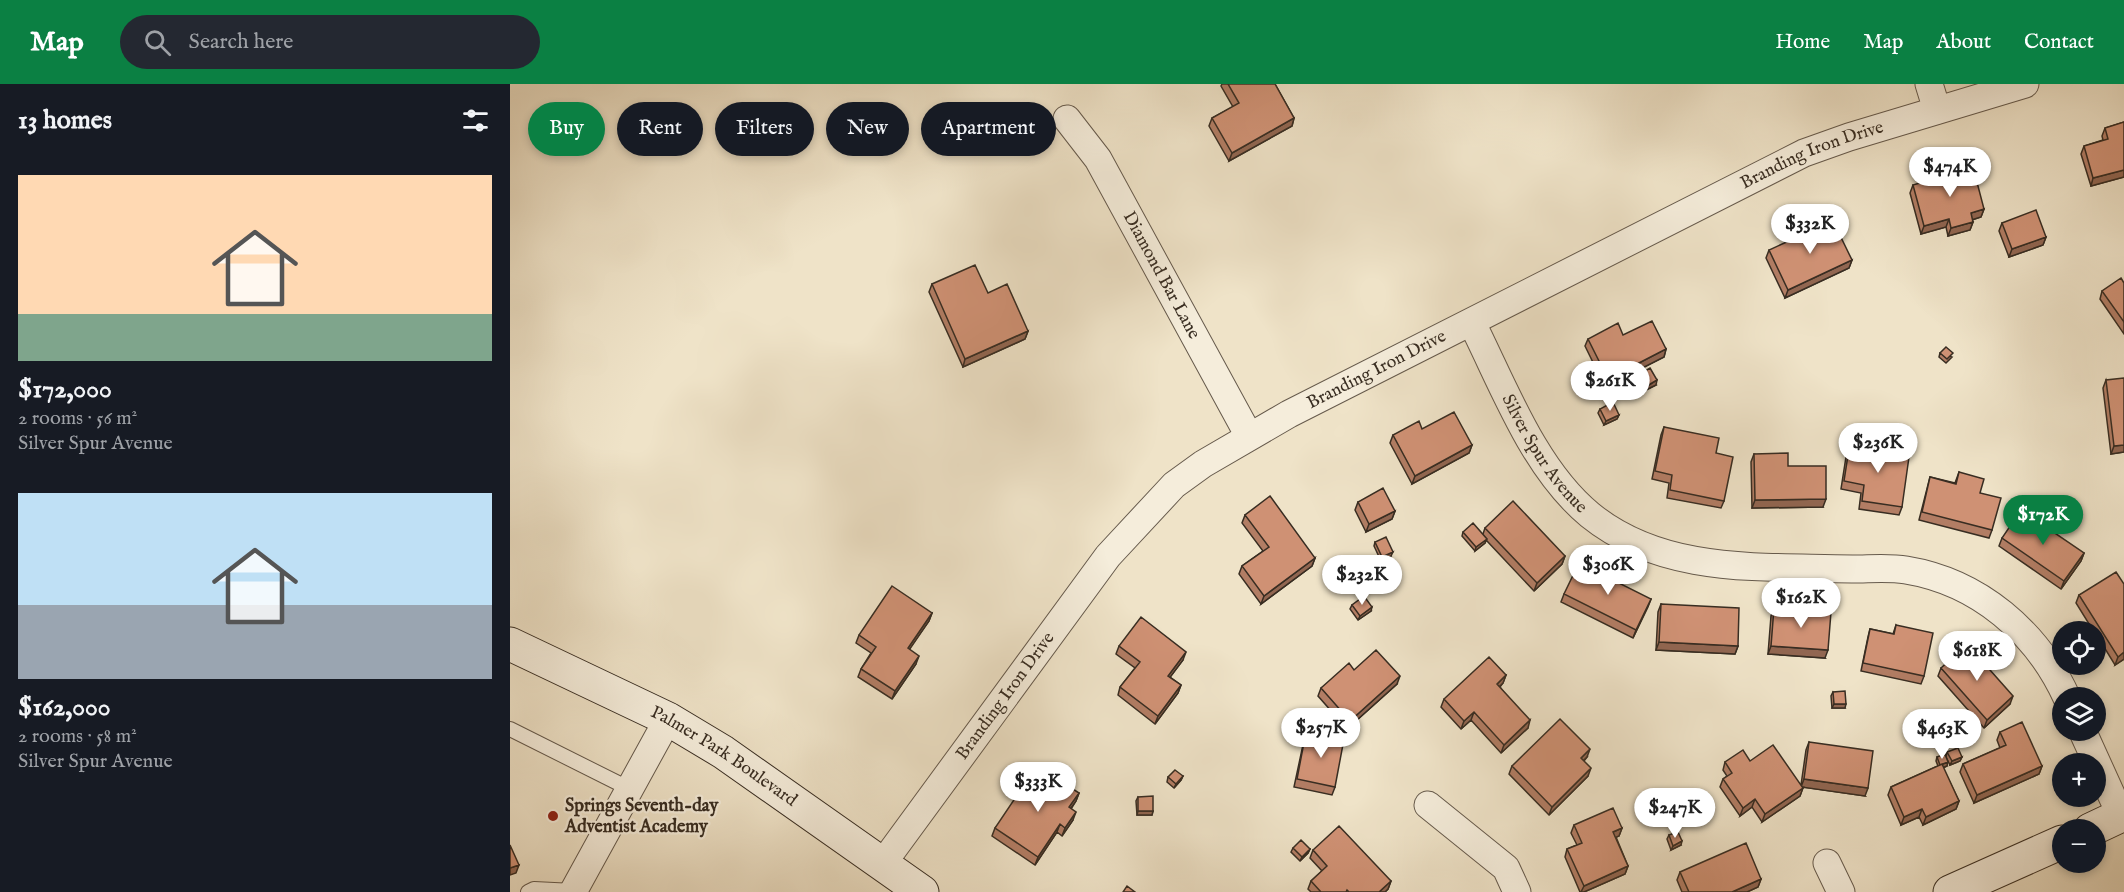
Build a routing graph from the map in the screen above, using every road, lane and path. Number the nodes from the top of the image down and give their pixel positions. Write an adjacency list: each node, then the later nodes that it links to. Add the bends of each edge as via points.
1 (1929, 84): 3 (street)
2 (2025, 84): 3 (street, Branding Iron Drive)
3 (1937, 110): 5 (street, Branding Iron Drive, via 1804,153)
4 (1067, 119): 6 (street, Diamond Bar Lane, via 1098,159)
5 (1472, 323): 6 (street, Branding Iron Drive); 8 (street, Silver Spur Avenue, via 1538,454 1562,489 1622,536 1653,551 1714,565 1906,570 1944,580 1983,599 2015,623 2042,652)
6 (1249, 436): 18 (street, Branding Iron Drive, via 1174,485 1108,556)
7 (510, 644): 9 (main road, Palmer Park Boulevard)
8 (2061, 687)
9 (668, 719): 12 (street); 18 (main road, Palmer Park Boulevard, via 753,771)
10 (510, 729): 12 (lane)
11 (2087, 741): 14 (street)
12 (630, 789): 20 (street)
13 (1428, 805): 22 (street, via 1506,868)
14 (2122, 815): 15 (main road)
15 (2106, 822)
16 (2052, 846): 24 (main road)
17 (1827, 862): 23 (street)
18 (883, 863): 21 (main road, Palmer Park Boulevard)
19 (528, 892): 20 (lane)
20 (573, 892)
21 (922, 892)
22 (1517, 892)
23 (1841, 892)
24 (1950, 892)

